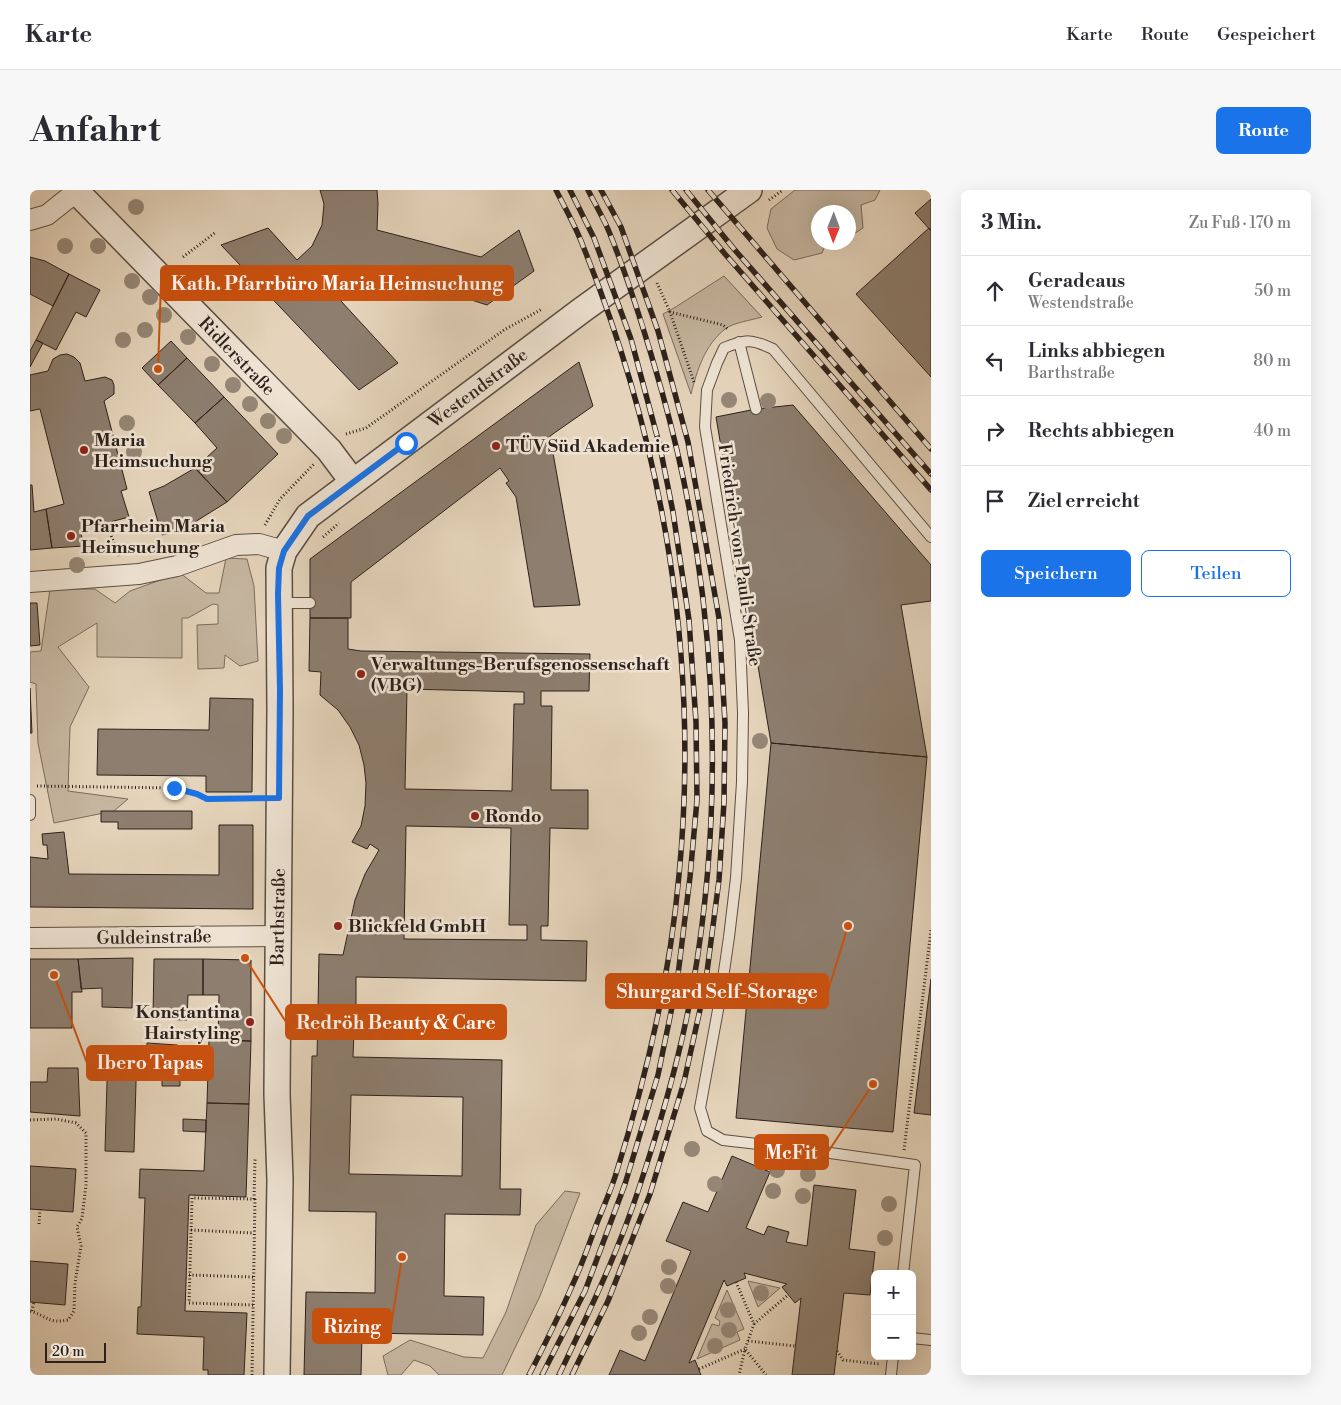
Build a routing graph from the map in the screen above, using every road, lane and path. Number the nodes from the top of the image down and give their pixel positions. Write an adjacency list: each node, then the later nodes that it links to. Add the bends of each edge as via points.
1 (749, 190): 13 (street, Westendstraße, via 582,310)
2 (76, 191): 3 (street, via 47,215); 13 (street, Ridlerstraße, via 328,450)
3 (30, 220)
4 (216, 232): 5 (path)
5 (183, 257)
6 (656, 282): 8 (path)
7 (549, 305): 12 (path, via 504,330)
8 (670, 312): 9 (path, via 723,324); 10 (path, via 694,382)
9 (739, 342): 10 (lane, Friedrich-von-Pauli-Straße, via 724,348); 11 (lane); 16 (lane, via 756,341 773,349)
10 (706, 390): 31 (lane, Friedrich-von-Pauli-Straße, via 705,427 740,640 743,713 736,878 720,999 700,1108 707,1131 723,1140)
11 (756, 409)
12 (366, 428)
13 (353, 482): 18 (street, Westendstraße, via 308,516)
14 (343, 520): 17 (path)
15 (106, 522): 19 (path)
16 (931, 536)
17 (322, 538)
18 (284, 551): 19 (street, via 259,544 236,545 177,566); 21 (street, Barthstraße, via 279,568)
19 (126, 575): 20 (street)
20 (30, 582)
21 (278, 603): 22 (lane); 24 (street, Barthstraße)
22 (310, 603)
23 (30, 786): 24 (path, via 174,788 207,799)
24 (279, 798): 28 (street, Barthstraße)
25 (30, 800): 26 (lane)
26 (30, 815)
27 (931, 930): 31 (path)
28 (278, 936): 29 (street, Guldeinstraße); 54 (street, Barthstraße, via 280,1180)
29 (30, 938)
30 (30, 1120): 44 (path, via 56,1119 76,1123 86,1133 86,1185 82,1218 77,1227 81,1246 74,1311 68,1320 57,1322)
31 (903, 1163): 37 (lane, via 915,1165)
32 (254, 1199): 35 (path, via 192,1198)
33 (40, 1209): 34 (path)
34 (39, 1224)
35 (191, 1230): 36 (path); 38 (path)
36 (254, 1233)
37 (903, 1270)
38 (189, 1275): 39 (path); 43 (path, via 189,1303)
39 (253, 1277)
40 (736, 1282): 45 (path)
41 (788, 1295): 45 (path)
42 (34, 1302): 44 (path)
43 (253, 1305)
44 (31, 1311)
45 (754, 1324): 47 (path)
46 (916, 1338): 48 (lane)
47 (748, 1340): 49 (path); 50 (path)
48 (931, 1340)
49 (795, 1346)
50 (746, 1349): 53 (path); 55 (path); 56 (path)
51 (837, 1350): 52 (path, via 843,1360)
52 (892, 1366)
53 (698, 1369)
54 (277, 1375)
55 (739, 1375)
56 (766, 1375)

